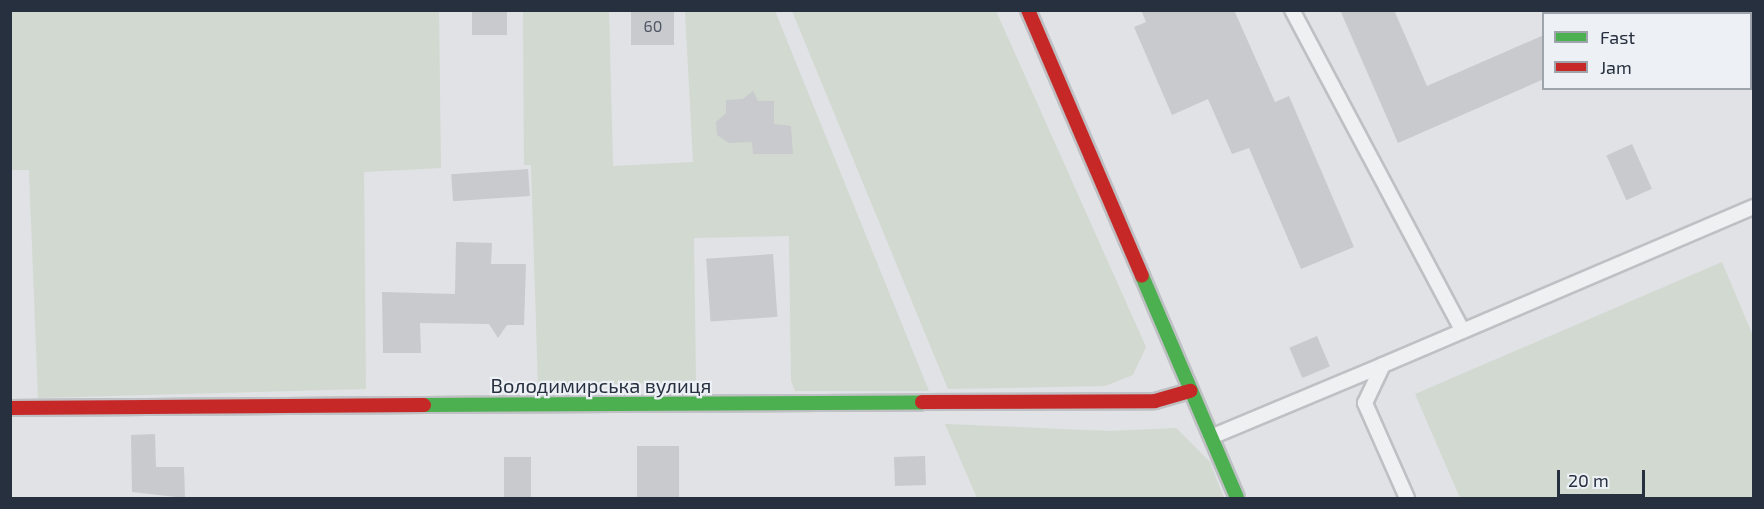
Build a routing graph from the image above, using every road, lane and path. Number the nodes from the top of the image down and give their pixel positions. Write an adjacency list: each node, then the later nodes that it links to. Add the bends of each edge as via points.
1 (1028, 10): 6 (street)
2 (1292, 10): 4 (lane)
3 (1754, 207): 4 (lane)
4 (1462, 330): 5 (lane)
5 (1383, 365): 8 (lane); 10 (lane, via 1365,403)
6 (1191, 391): 7 (street, Володимирська вулиця, via 1155,401); 8 (street)
7 (10, 408)
8 (1211, 437): 9 (street)
9 (1237, 498)
10 (1407, 498)

